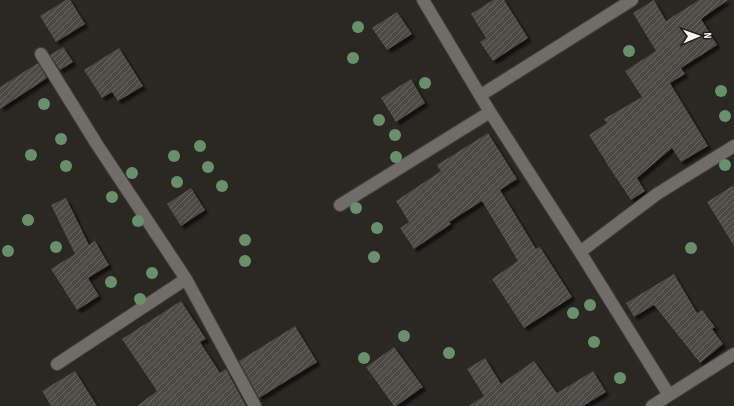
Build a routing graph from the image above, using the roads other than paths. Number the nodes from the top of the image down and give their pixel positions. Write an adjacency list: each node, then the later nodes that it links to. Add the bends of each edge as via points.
1 (423, 0): 4 (street)
2 (632, 0): 4 (street)
3 (41, 54): 9 (street)
4 (481, 95): 5 (street)
5 (490, 112): 7 (street); 8 (street)
6 (734, 146): 8 (street, via 657,194)
7 (340, 205)
8 (580, 252): 12 (street)
9 (186, 280): 11 (street); 13 (street)
10 (734, 354): 12 (street)
11 (57, 364)
12 (669, 394): 14 (street)
13 (255, 406)
14 (652, 406)

